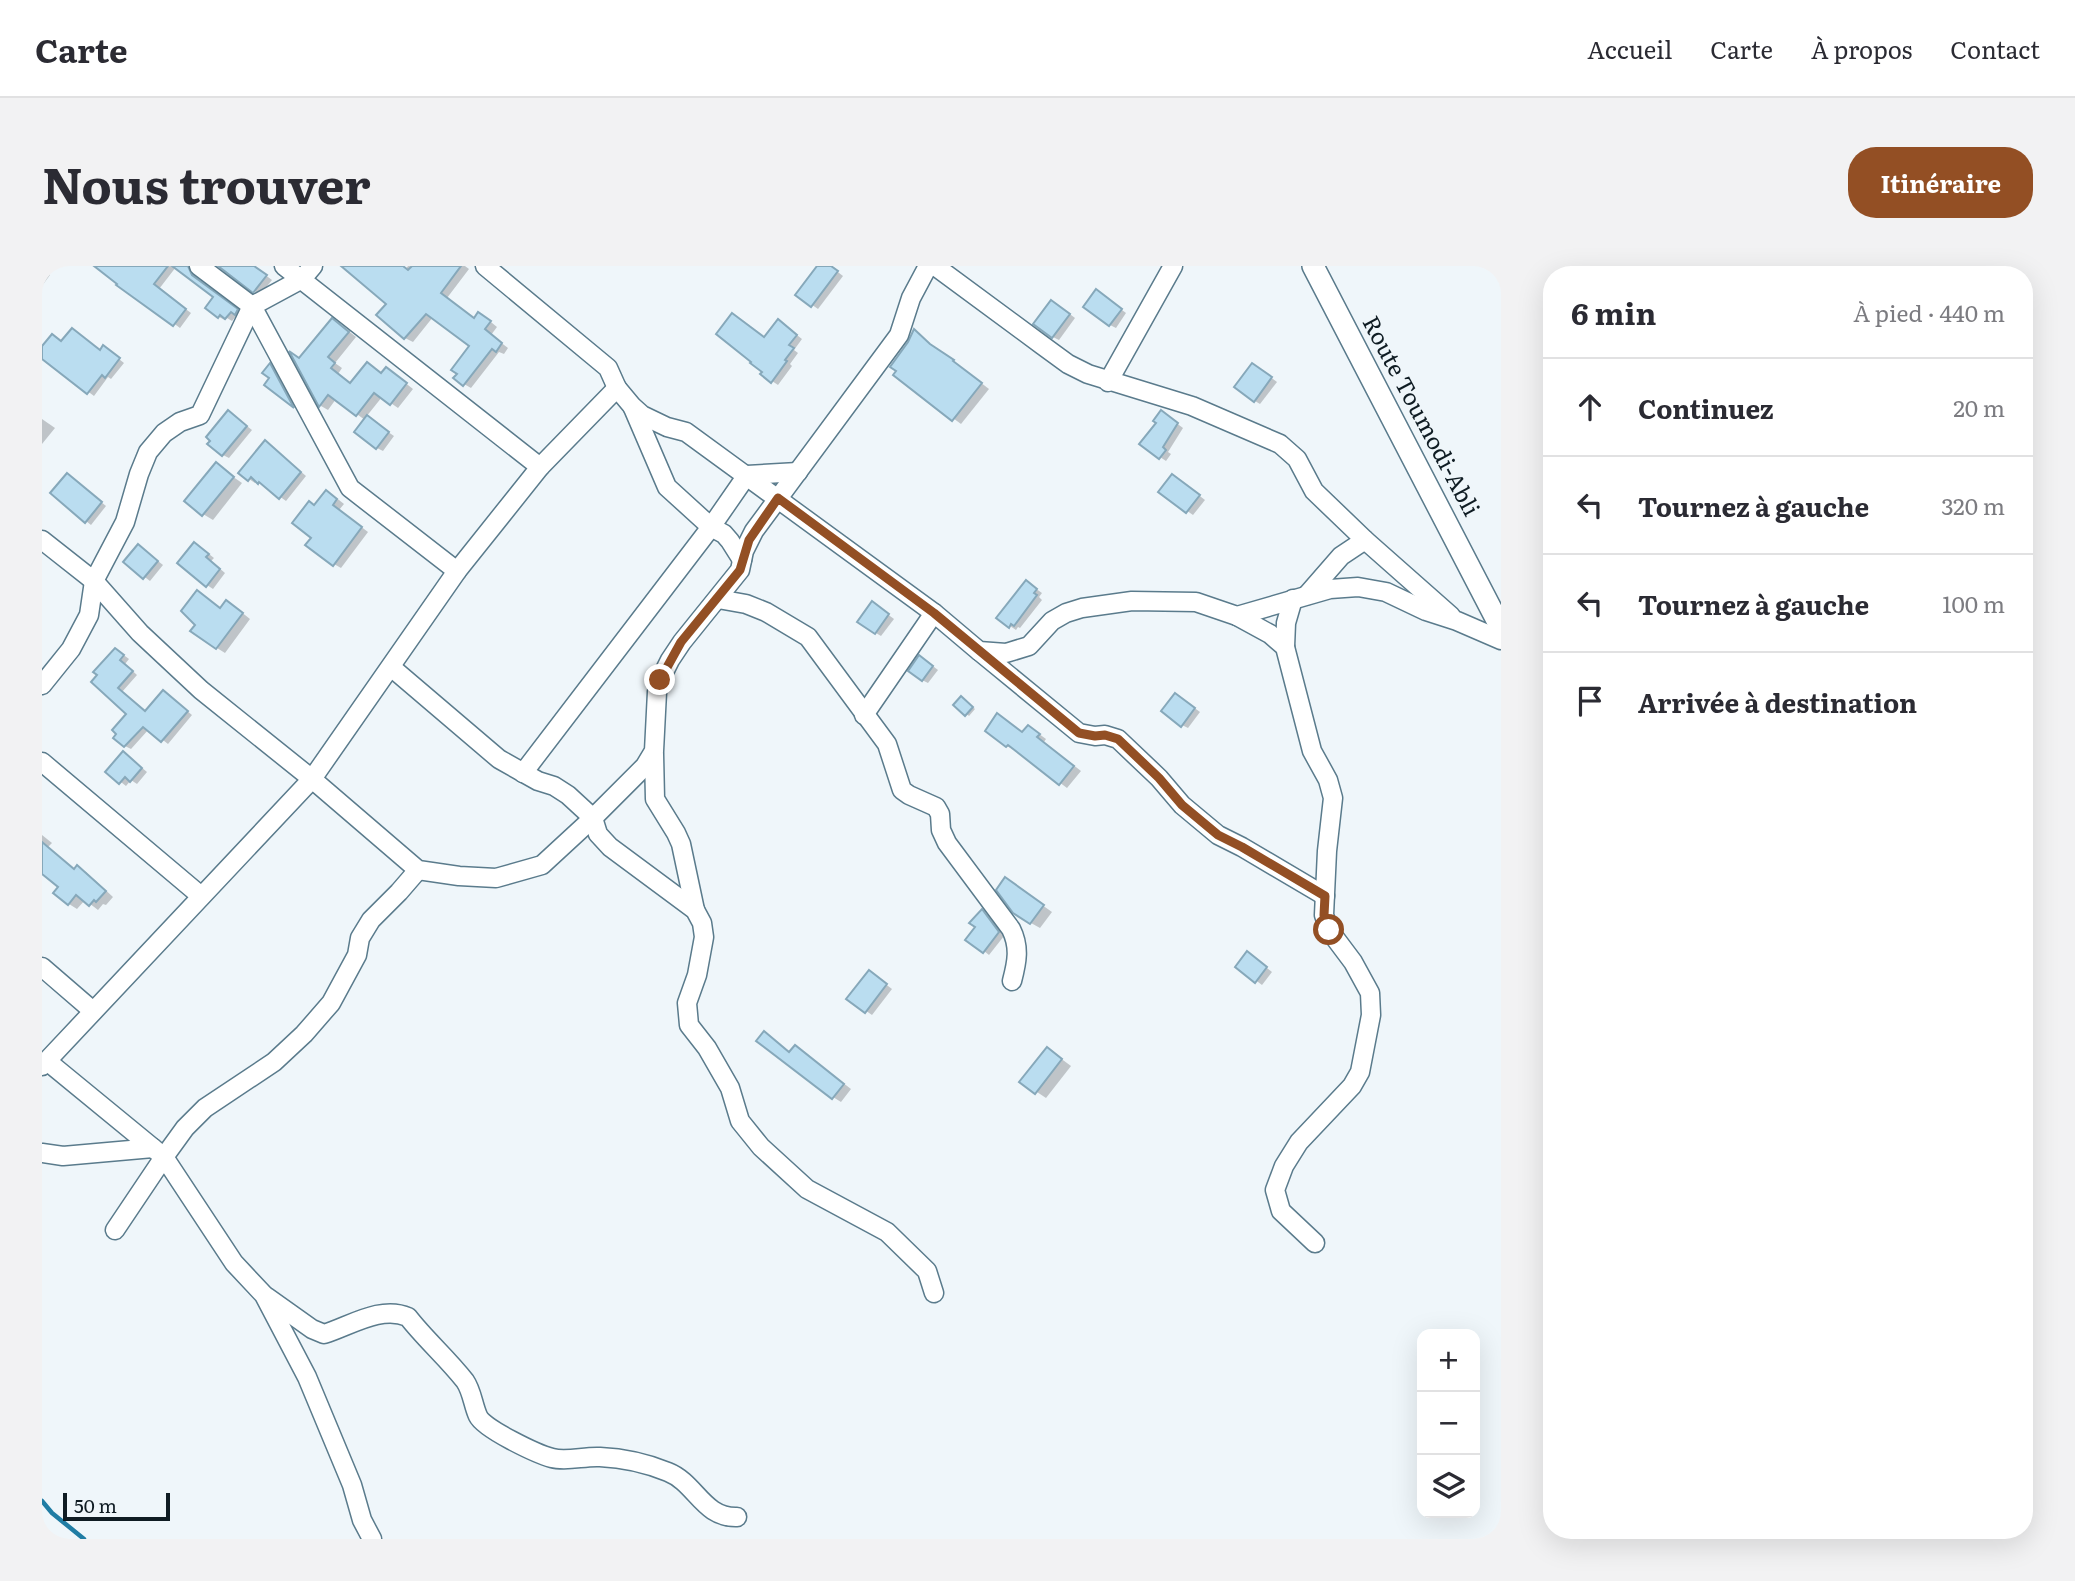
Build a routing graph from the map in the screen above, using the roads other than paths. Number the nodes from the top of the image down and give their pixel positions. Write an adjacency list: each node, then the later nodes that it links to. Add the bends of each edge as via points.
1 (199, 266): 9 (street)
2 (284, 266): 8 (street)
3 (485, 266): 11 (street, via 608,368)
4 (929, 266): 14 (street, via 911,298 899,334)
5 (935, 266): 10 (street, via 1068,364)
6 (1173, 266): 10 (street)
7 (1312, 266): 28 (street, Route Toumodi-Abli)
8 (307, 273): 9 (street); 13 (street)
9 (252, 306): 21 (street, via 350,488); 22 (street, via 200,415 164,433 148,452 125,523)
10 (1108, 382): 19 (street, via 1192,406 1280,444 1297,459 1314,491)
11 (617, 388): 12 (street); 13 (street)
12 (632, 406): 15 (street, via 652,421 686,432); 17 (street, via 667,487)
13 (540, 467): 21 (street)
14 (798, 472): 15 (street); 16 (street)
15 (747, 475): 16 (street); 17 (street)
16 (778, 498): 20 (street, via 754,531); 25 (street)
17 (711, 527): 20 (street, via 730,541); 37 (street)
18 (42, 540): 22 (street)
19 (1365, 540): 23 (street, via 1341,556); 27 (street)
20 (742, 560): 24 (street)
21 (457, 571): 32 (street)
22 (94, 581): 33 (street, via 89,615 71,649); 38 (street, via 140,633 201,690)
23 (1300, 597): 26 (street); 27 (street, via 1358,587 1386,592); 30 (street, via 1286,623)
24 (719, 599): 34 (street, via 766,612 808,637); 35 (street, via 681,642 660,680)
25 (934, 613): 31 (street); 34 (street)
26 (1237, 615): 30 (street); 31 (street, via 1196,602 1132,601 1066,613 1029,646 1006,653)
27 (1457, 621): 29 (street)
28 (1501, 628)
29 (1501, 640)
30 (1284, 647): 42 (street, via 1312,751 1333,798)
31 (979, 650): 42 (street, via 1079,733 1118,739 1218,835)
32 (391, 667): 37 (street, via 499,760); 38 (street)
33 (42, 685)
34 (864, 715): 45 (street, via 887,744 902,790 936,807 947,843 1011,929 1017,942)
35 (654, 751): 39 (street); 43 (street, via 655,799 681,845)
36 (42, 762): 41 (street)
37 (523, 773): 39 (street, via 554,786)
38 (312, 779): 40 (street); 41 (street)
39 (593, 818): 40 (street, via 542,865 496,878); 43 (street, via 598,834 610,847)
40 (418, 870): 48 (street, via 371,920 331,1003 304,1034 274,1062 205,1108)
41 (201, 896): 46 (street)
42 (1325, 896): 51 (street, via 1329,930 1370,993 1371,1015 1360,1072 1299,1142 1275,1190 1281,1211)
43 (695, 909): 52 (street, via 704,937 687,1003 689,1024 730,1088 740,1121 807,1189 887,1232 927,1271)
44 (42, 967): 46 (street)
45 (1012, 981)
46 (93, 1011): 47 (street)
47 (44, 1064): 48 (street)
48 (158, 1152): 49 (street); 50 (street); 53 (street, via 234,1263)
49 (42, 1153)
50 (115, 1230)
51 (1315, 1243)
52 (934, 1293)
53 (264, 1295): 54 (street, via 324,1334 374,1316 400,1313 466,1383 487,1427 551,1458 630,1460 671,1473 717,1515); 55 (street, via 307,1377)
54 (737, 1517)
55 (372, 1539)

